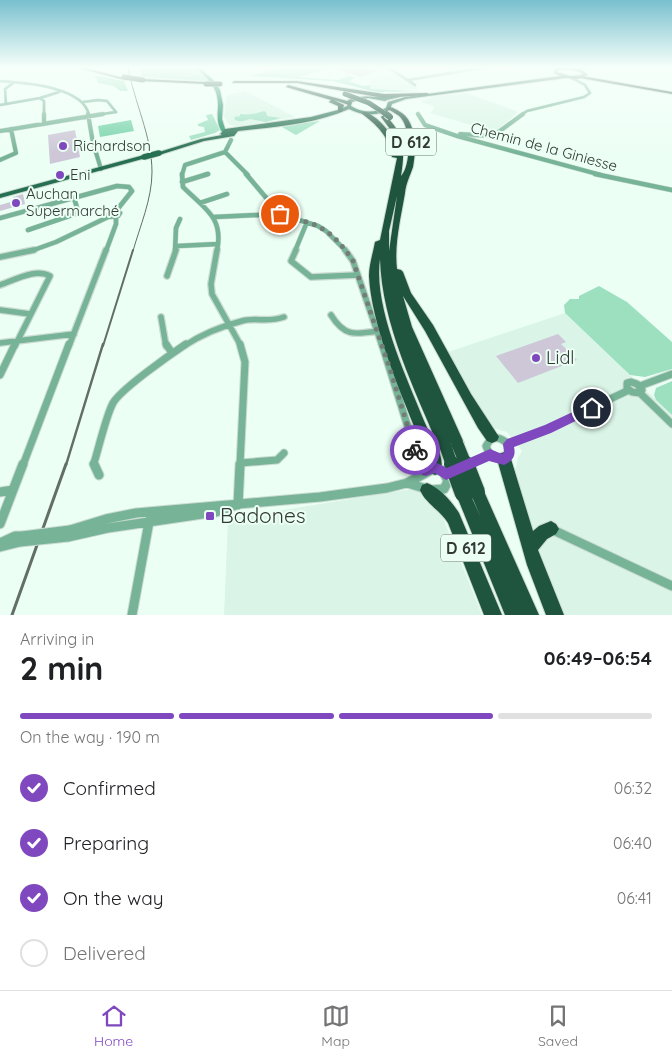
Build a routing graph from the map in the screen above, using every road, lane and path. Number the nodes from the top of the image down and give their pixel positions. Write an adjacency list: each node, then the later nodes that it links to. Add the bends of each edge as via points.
1 (5, 96): 17 (street)
2 (48, 96): 14 (street)
3 (69, 96): 16 (street)
4 (219, 96): 32 (street, via 218,118)
5 (311, 96): 22 (highway, D 612, via 338,104 342,107)
6 (320, 96): 19 (highway, D 612)
7 (348, 96): 41 (highway, D 612, bridge, via 387,117 393,127 400,140)
8 (367, 96): 13 (highway)
9 (413, 96): 15 (main road)
10 (419, 96): 20 (main road, via 400,99)
11 (421, 96): 27 (highway, D 612, via 397,103 396,108)
12 (587, 96): 31 (street, via 527,111 493,136)
13 (372, 97): 15 (main road); 19 (main road, via 356,99)
14 (40, 98): 17 (street); 28 (street, via 44,101)
15 (381, 99): 20 (main road)
16 (83, 102): 25 (street); 25 (street, via 106,100 116,112)
17 (6, 104): 18 (street)
18 (0, 105)
19 (349, 105): 21 (main road); 22 (main road)
20 (390, 106): 23 (main road, via 380,112); 27 (highway, D 612)
21 (355, 110): 23 (main road); 26 (main road)
22 (340, 111): 26 (main road)
23 (364, 113): 41 (highway, D 612, via 376,121 393,144)
24 (418, 114): 31 (street, Chemin de la Giniesse, via 425,125)
25 (88, 117): 28 (street); 38 (street)
26 (293, 120): 32 (main road)
27 (406, 122): 41 (highway, D 612, via 412,155 407,177)
28 (44, 124): 29 (street)
29 (11, 129): 30 (street); 37 (street, via 16,153)
30 (0, 131)
31 (443, 131): 42 (street, Chemin de la Giniesse, via 590,173)
32 (229, 132): 35 (main road)
33 (231, 140): 34 (street)
34 (225, 152): 40 (street, via 185,165); 49 (street)
35 (159, 153): 36 (main road, bridge)
36 (144, 157): 38 (main road)
37 (0, 160)
38 (101, 169): 44 (main road)
39 (208, 174): 40 (street)
40 (182, 182): 46 (street)
41 (399, 184): 47 (highway, D 612); 57 (highway, D 612)
42 (672, 190)
43 (227, 194): 46 (street)
44 (0, 196)
45 (74, 198): 48 (street, via 117,186 129,187 132,191); 51 (street); 54 (street, via 78,209 75,214)
46 (200, 203): 50 (street)
47 (391, 203): 78 (highway, D 612, via 384,232 388,296 402,338); 85 (highway, D 612, via 385,215 377,254 375,282 386,329 423,435 433,451)
48 (116, 214): 58 (street, via 56,242); 69 (street, via 116,224)
49 (280, 214): 50 (street); 53 (street)
50 (214, 217): 55 (street, via 220,236)
51 (0, 218)
52 (180, 219): 56 (street, via 176,228)
53 (307, 222): 59 (street, via 326,231 343,246); 59 (street, via 291,261 311,277)
54 (28, 230)
55 (218, 244): 56 (street); 67 (street, via 212,294)
56 (177, 246): 60 (street)
57 (393, 250): 77 (highway, via 404,288 473,410); 78 (highway, D 612, via 395,285 407,327)
58 (0, 257)
59 (358, 275): 68 (street)
60 (167, 276)
61 (0, 285): 63 (street, via 46,272 50,276)
62 (0, 310): 63 (street)
63 (30, 314): 70 (street)
64 (331, 315): 68 (street, via 338,328 348,333)
65 (161, 317): 72 (street, via 166,346)
66 (284, 317): 67 (street, via 273,321 243,320)
67 (231, 325): 72 (street, via 195,339); 82 (street, via 245,362)
68 (377, 331): 85 (street)
69 (74, 334): 70 (street); 86 (street)
70 (17, 341): 71 (street); 74 (street)
71 (0, 343)
72 (172, 353): 84 (street, via 113,403 94,463)
73 (672, 374): 75 (street)
74 (0, 375)
75 (640, 389): 76 (street); 79 (street, via 635,393 630,390)
76 (672, 424)
77 (492, 437): 79 (street); 81 (street, via 486,446)
78 (451, 444): 88 (highway, D 612, bridge)
79 (508, 444): 81 (street, via 510,454)
80 (284, 453): 82 (street, via 277,460)
81 (497, 457): 83 (street); 98 (highway)
82 (240, 463): 89 (street)
83 (446, 474): 85 (street, via 441,469); 85 (street, via 448,484 437,491)
84 (99, 475)
85 (426, 478): 89 (street, via 328,497); 101 (highway, D 612, via 454,518)
86 (13, 490): 87 (street); 92 (street)
87 (0, 492)
88 (470, 493): 102 (highway, D 612); 103 (highway, D 612)
89 (238, 504): 90 (street); 91 (street, via 223,510)
90 (172, 510): 91 (street, via 151,517); 94 (street, via 106,519)
91 (148, 522): 94 (street); 100 (street)
92 (0, 524)
93 (551, 529): 98 (highway, via 537,537); 99 (street)
94 (69, 534): 95 (street, bridge)
95 (21, 539): 96 (street, via 15,536); 97 (street)
96 (0, 543)
97 (0, 547)
98 (530, 549): 104 (highway)
99 (672, 586)
100 (132, 615)
101 (493, 615)
102 (514, 615)
103 (530, 615)
104 (555, 615)

